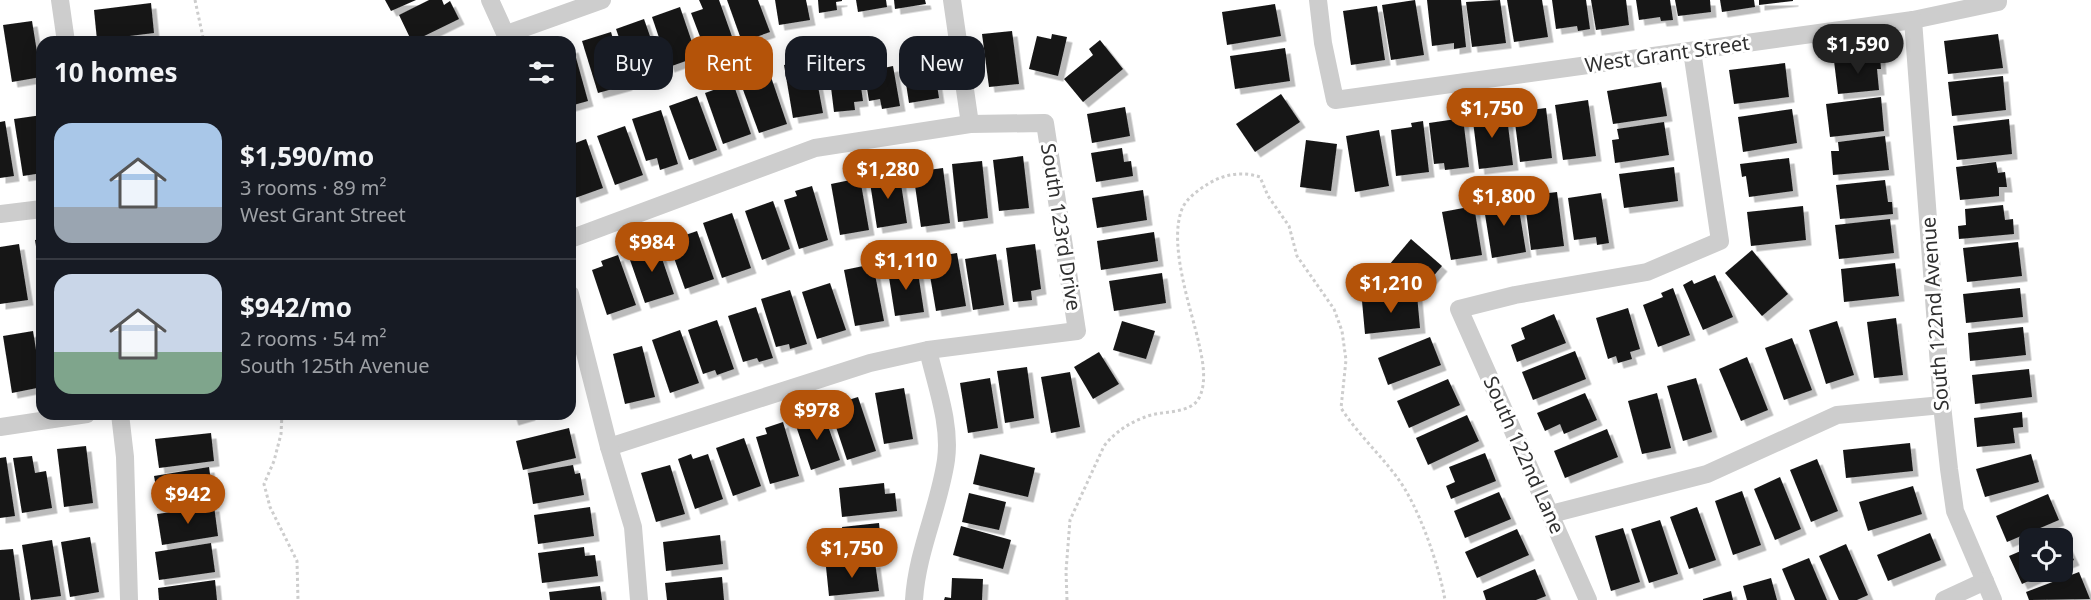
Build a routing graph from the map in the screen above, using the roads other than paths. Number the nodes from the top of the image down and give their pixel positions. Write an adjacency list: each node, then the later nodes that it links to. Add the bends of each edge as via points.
1 (60, 0): 8 (street)
2 (490, 0): 9 (street)
3 (602, 0): 10 (street)
4 (952, 0): 12 (street)
5 (1318, 0): 11 (street, West Grant Street, via 1335,100)
6 (1998, 1): 7 (street, West Grant Street)
7 (1913, 20): 11 (street, West Grant Street); 18 (street, South 122nd Avenue)
8 (65, 36)
9 (507, 36)
10 (513, 36)
11 (1692, 51): 23 (street, South 122nd Lane, via 1720,241 1647,272 1459,309)
12 (970, 124): 15 (street, via 815,148); 17 (street, South 123rd Drive, via 1045,123 1077,331)
13 (36, 210): 14 (street)
14 (0, 214)
15 (576, 237)
16 (576, 318): 22 (street)
17 (927, 350): 22 (street, via 870,363); 27 (street, via 947,432 946,460 916,572)
18 (1942, 405): 23 (street, via 1837,415 1707,474); 24 (street, South 122nd Avenue, via 1955,511)
19 (47, 420): 21 (street)
20 (121, 420): 25 (street)
21 (0, 427)
22 (609, 447): 26 (street, via 633,527)
23 (1551, 514): 28 (street, South 122nd Lane)
24 (1985, 581): 29 (street); 30 (street, South 122nd Avenue)
25 (129, 600)
26 (639, 600)
27 (914, 600)
28 (1588, 600)
29 (1944, 600)
30 (1993, 600)

